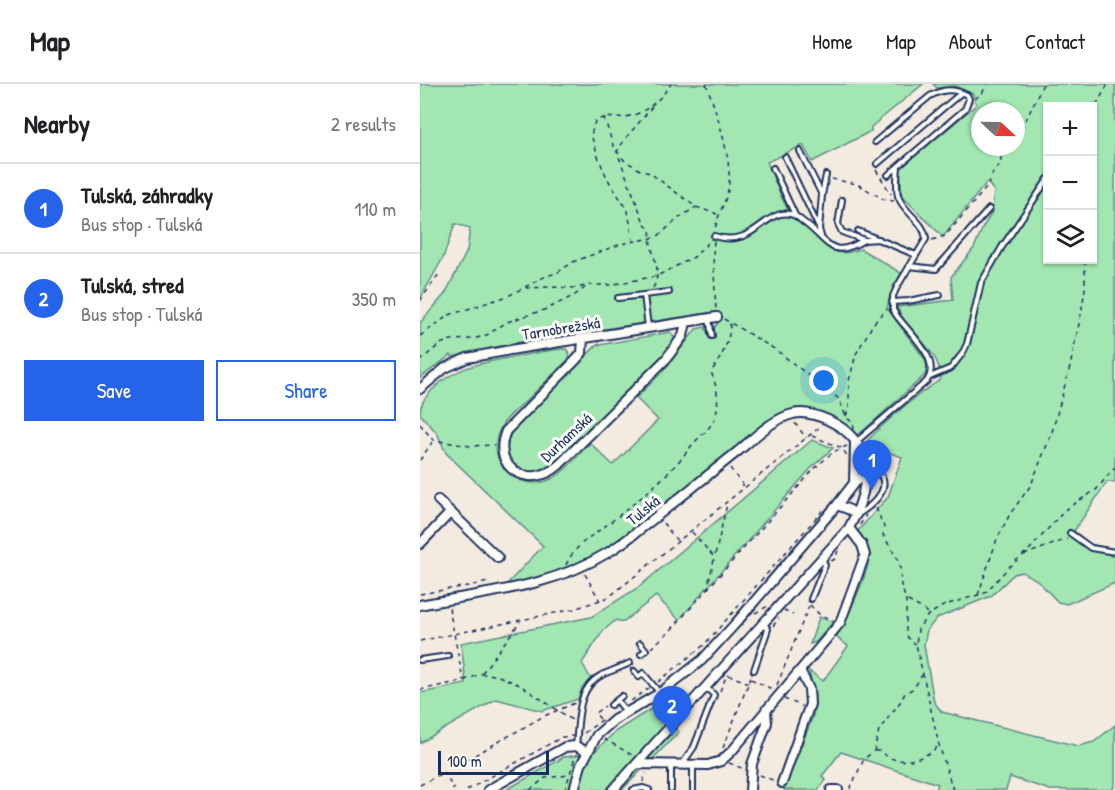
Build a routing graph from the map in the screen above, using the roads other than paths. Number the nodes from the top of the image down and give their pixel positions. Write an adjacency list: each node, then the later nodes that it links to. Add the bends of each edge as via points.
1 (962, 92): 2 (lane, via 946,90 930,96); 5 (lane); 6 (lane, via 969,102 965,109)
2 (875, 142)
3 (800, 150): 11 (lane)
4 (785, 157): 15 (lane)
5 (877, 164)
6 (898, 167): 8 (lane); 21 (lane, via 900,200 925,231 926,239)
7 (773, 168): 14 (lane)
8 (888, 176)
9 (826, 177): 11 (lane)
10 (1043, 185): 33 (lane, via 981,283 962,354 946,371)
11 (822, 195): 15 (lane)
12 (842, 200): 20 (lane, via 838,224 842,232)
13 (989, 209): 22 (lane, via 936,270)
14 (795, 215): 17 (lane, via 780,215 735,240); 18 (lane)
15 (819, 229): 18 (lane)
16 (858, 231): 19 (lane)
17 (714, 236)
18 (821, 237): 20 (lane, via 838,250)
19 (879, 239): 20 (lane); 21 (lane)
20 (864, 240)
21 (916, 255): 22 (lane)
22 (909, 266): 27 (lane)
23 (669, 291): 24 (lane)
24 (644, 295): 26 (lane); 30 (lane)
25 (940, 295): 27 (lane)
26 (618, 298)
27 (892, 302): 33 (lane, via 896,315 928,356)
28 (713, 318): 29 (street, Tarnobrežská); 31 (lane)
29 (686, 322): 30 (street, Tarnobrežská); 32 (street, Durhamská, via 683,336 666,359 559,465 538,477 521,474 511,468 502,453 506,431 576,360)
30 (648, 328): 32 (street, Tarnobrežská)
31 (712, 336)
32 (584, 338): 34 (street, Tarnobrežská, via 467,358 445,368)
33 (930, 378): 35 (lane)
34 (420, 389)
35 (855, 442): 36 (street); 37 (street); 49 (street, Tulská, via 828,420 804,413 788,416 762,432 625,542 587,565 544,582)
36 (867, 473): 37 (street); 41 (street); 41 (lane, via 880,474 884,481 882,490)
37 (854, 483): 39 (street)
38 (438, 500): 40 (street)
39 (834, 505): 41 (street); 60 (street, via 702,660)
40 (451, 512): 44 (street); 47 (street)
41 (856, 515): 42 (street)
42 (853, 529): 46 (street); 57 (street, via 864,560 840,623)
43 (1070, 533): 45 (lane, via 1091,548)
44 (420, 544)
45 (1115, 552)
46 (822, 557): 48 (lane, via 825,565); 50 (street)
47 (498, 558)
48 (810, 602)
49 (420, 604)
50 (764, 623): 56 (lane, via 768,629); 59 (street)
51 (640, 643): 52 (lane, via 646,650)
52 (641, 654)
53 (448, 656): 54 (lane)
54 (420, 660)
55 (630, 663): 67 (lane, via 602,674 585,690)
56 (753, 670)
57 (800, 670): 65 (street, via 776,693); 73 (street, via 809,689 810,704)
58 (634, 671): 60 (lane, via 639,677 643,673)
59 (706, 687): 66 (street); 71 (lane, via 714,695 694,747)
60 (660, 693): 64 (street); 66 (street, via 671,704)
61 (622, 696): 62 (lane)
62 (617, 700): 63 (lane); 64 (lane)
63 (611, 705)
64 (624, 710): 68 (street, via 604,724)
65 (766, 710): 72 (street, via 721,760); 81 (street, via 767,723 752,764)
66 (676, 720): 69 (street)
67 (577, 747): 68 (street); 74 (street, via 565,747)
68 (587, 752): 75 (street)
69 (638, 761): 70 (street); 76 (street)
70 (671, 765): 71 (street); 79 (lane)
71 (682, 765): 72 (street)
72 (693, 765): 80 (lane)
73 (780, 787)
74 (485, 789)
75 (574, 790)
76 (613, 790)
77 (633, 790): 78 (lane)
78 (649, 790)
79 (671, 790)
80 (693, 790)
81 (750, 790)
82 (831, 790): 83 (street)
83 (838, 790)

